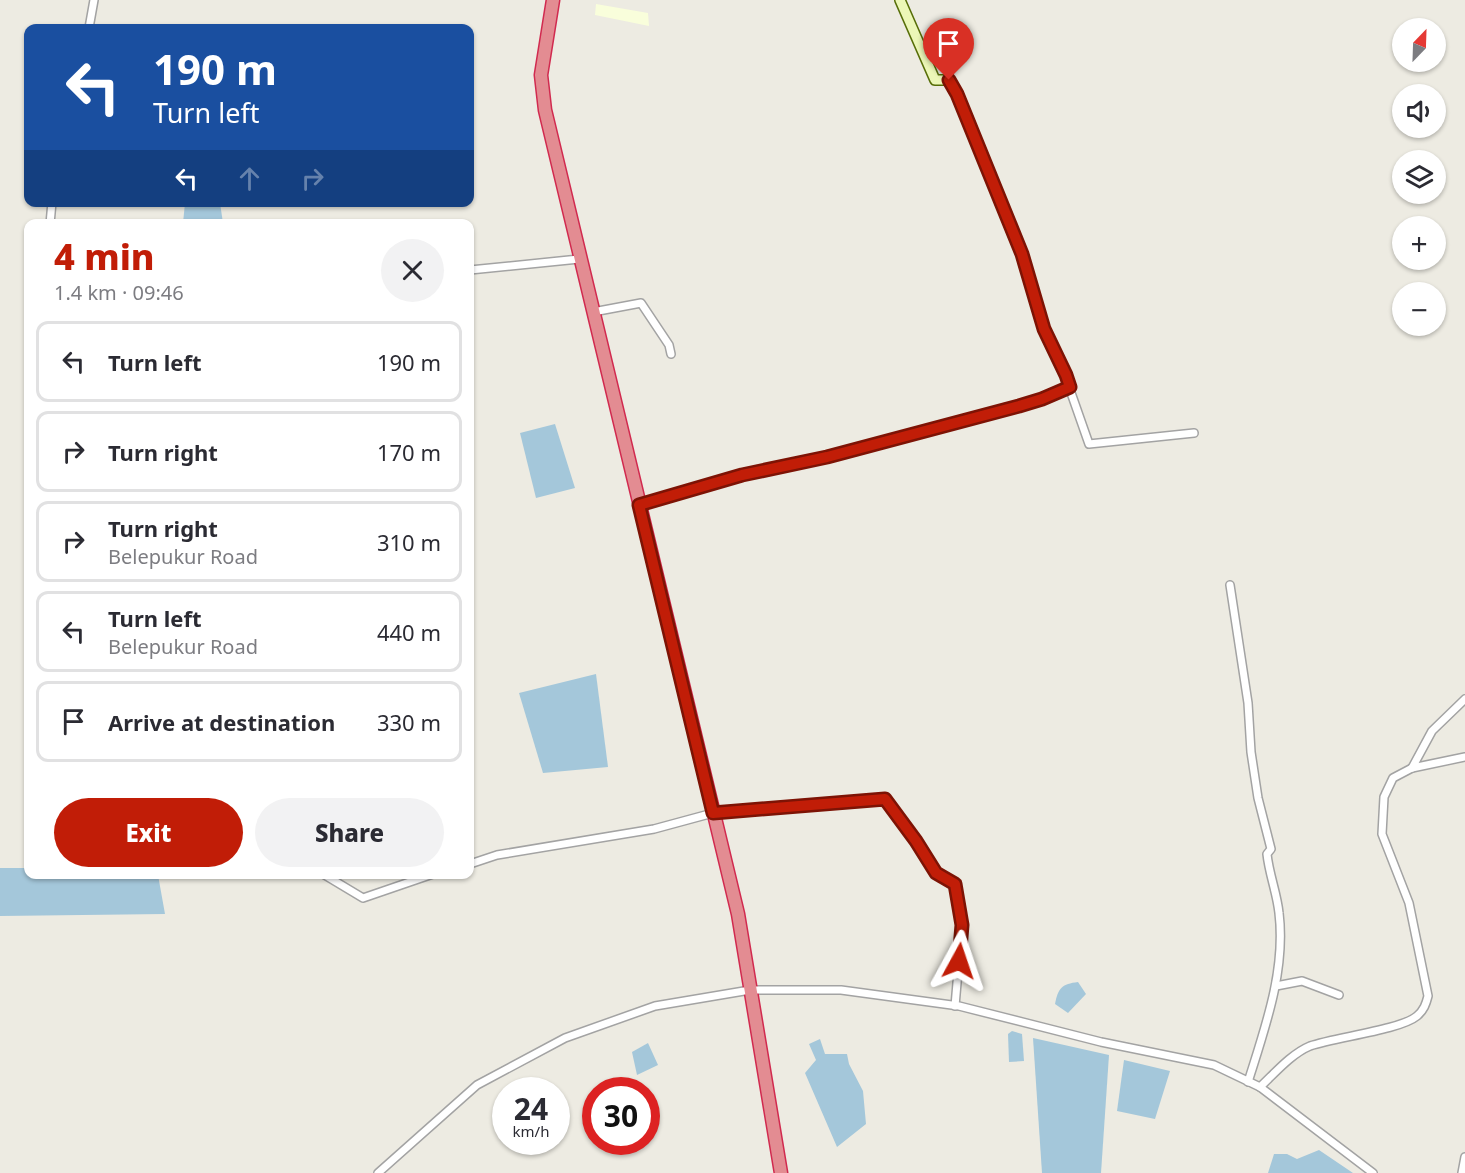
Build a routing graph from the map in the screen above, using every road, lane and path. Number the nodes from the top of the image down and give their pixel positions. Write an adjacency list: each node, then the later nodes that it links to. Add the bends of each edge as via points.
1 (94, 0): 4 (street)
2 (553, 0): 5 (highway, via 542,75 545,110)
3 (900, 0): 9 (street, via 935,80 949,80 957,94 1022,254 1044,329)
4 (90, 24)
5 (579, 259): 6 (street); 7 (highway)
6 (474, 270)
7 (593, 312): 8 (street, via 641,303); 11 (highway)
8 (671, 354)
9 (1070, 387): 10 (street, via 1089,444); 11 (street, via 1019,406 827,457 742,475)
10 (1194, 433)
11 (639, 505): 16 (highway)
12 (1230, 585): 20 (street, via 1248,703 1251,752 1271,849 1267,854 1269,871 1279,913)
13 (1465, 699): 15 (street, via 1432,731)
14 (1465, 757): 15 (street)
15 (1412, 768): 25 (street, via 1393,778 1384,797 1382,834 1408,903 1428,996 1426,1006 1399,1025 1308,1047)
16 (713, 813): 17 (street, via 654,829 497,855); 21 (highway, via 738,914); 23 (street, via 885,799 936,873 955,884 962,925)
17 (474, 863)
18 (331, 879): 19 (street, via 363,898)
19 (418, 879)
20 (1276, 986): 22 (street, via 1302,981); 24 (street)
21 (750, 990): 23 (street, via 841,990); 27 (street, via 655,1006 565,1038 477,1085); 28 (highway)
22 (1338, 995)
23 (956, 1006): 24 (street, via 1214,1065)
24 (1248, 1082): 25 (street)
25 (1260, 1087): 29 (street)
26 (1465, 1157): 30 (street)
27 (378, 1173)
28 (781, 1173)
29 (1373, 1173)
30 (1462, 1173)

